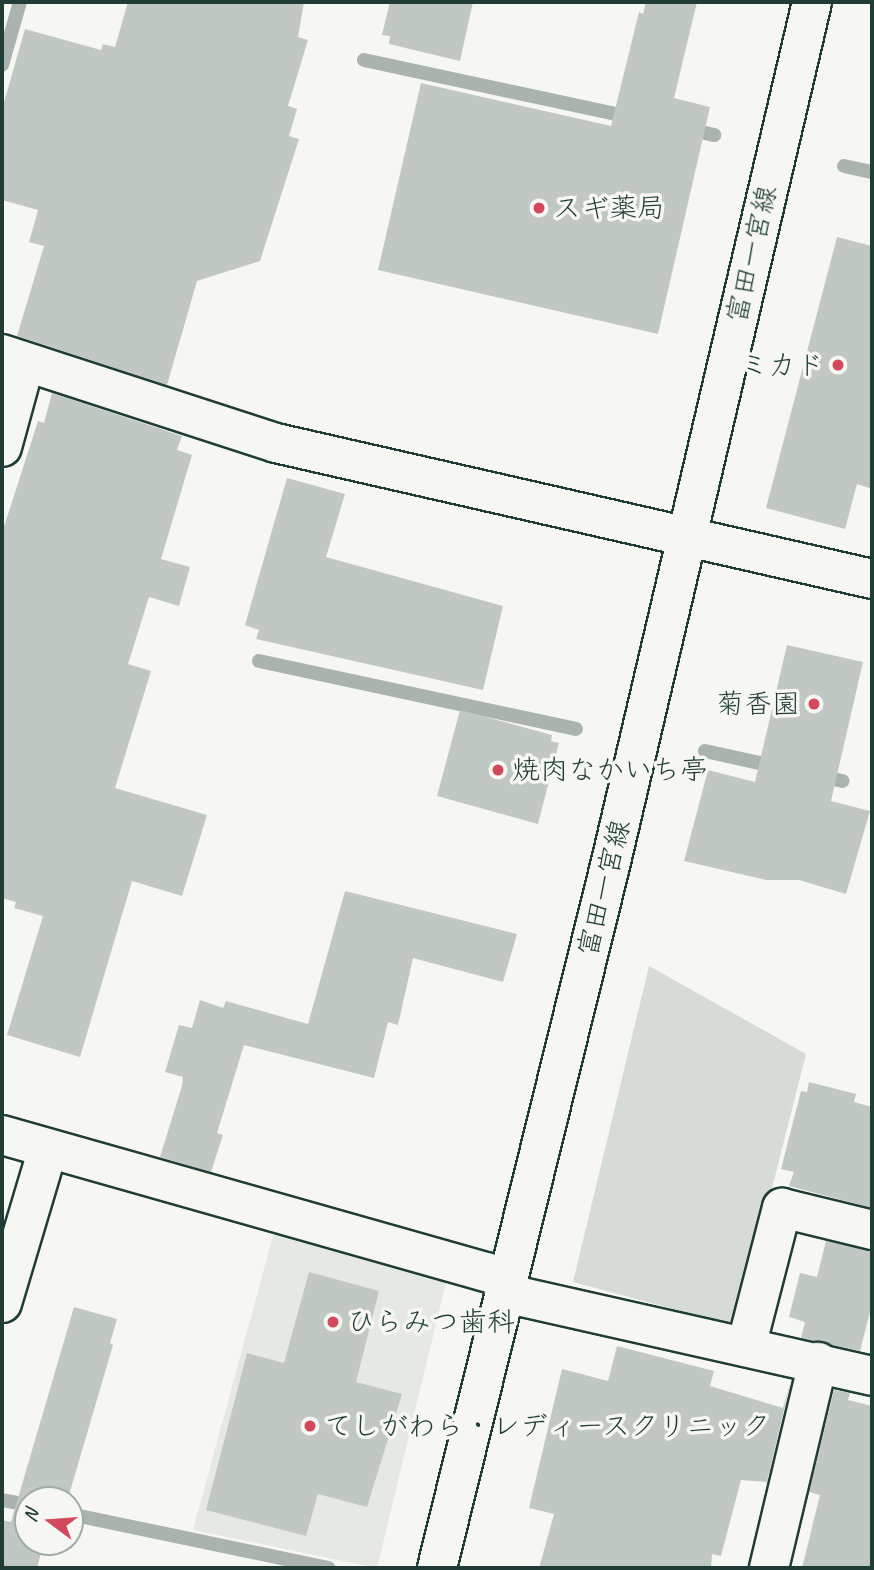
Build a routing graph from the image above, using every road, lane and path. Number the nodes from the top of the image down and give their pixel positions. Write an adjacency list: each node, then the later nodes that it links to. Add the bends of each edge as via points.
1 (812, 2): 4 (street, 富田一宮線)
2 (13, 359): 3 (street); 4 (street, via 276,443)
3 (2, 447)
4 (684, 540): 5 (street); 9 (street, 富田一宮線, via 610,866)
5 (872, 579)
6 (2, 1135): 7 (street)
7 (48, 1149): 9 (street); 10 (street)
8 (872, 1230): 11 (street, via 782,1208)
9 (506, 1286): 11 (street); 14 (street, 富田一宮線)
10 (2, 1303)
11 (746, 1347): 12 (street)
12 (818, 1362): 13 (street); 15 (street)
13 (872, 1376)
14 (437, 1568)
15 (769, 1568)

